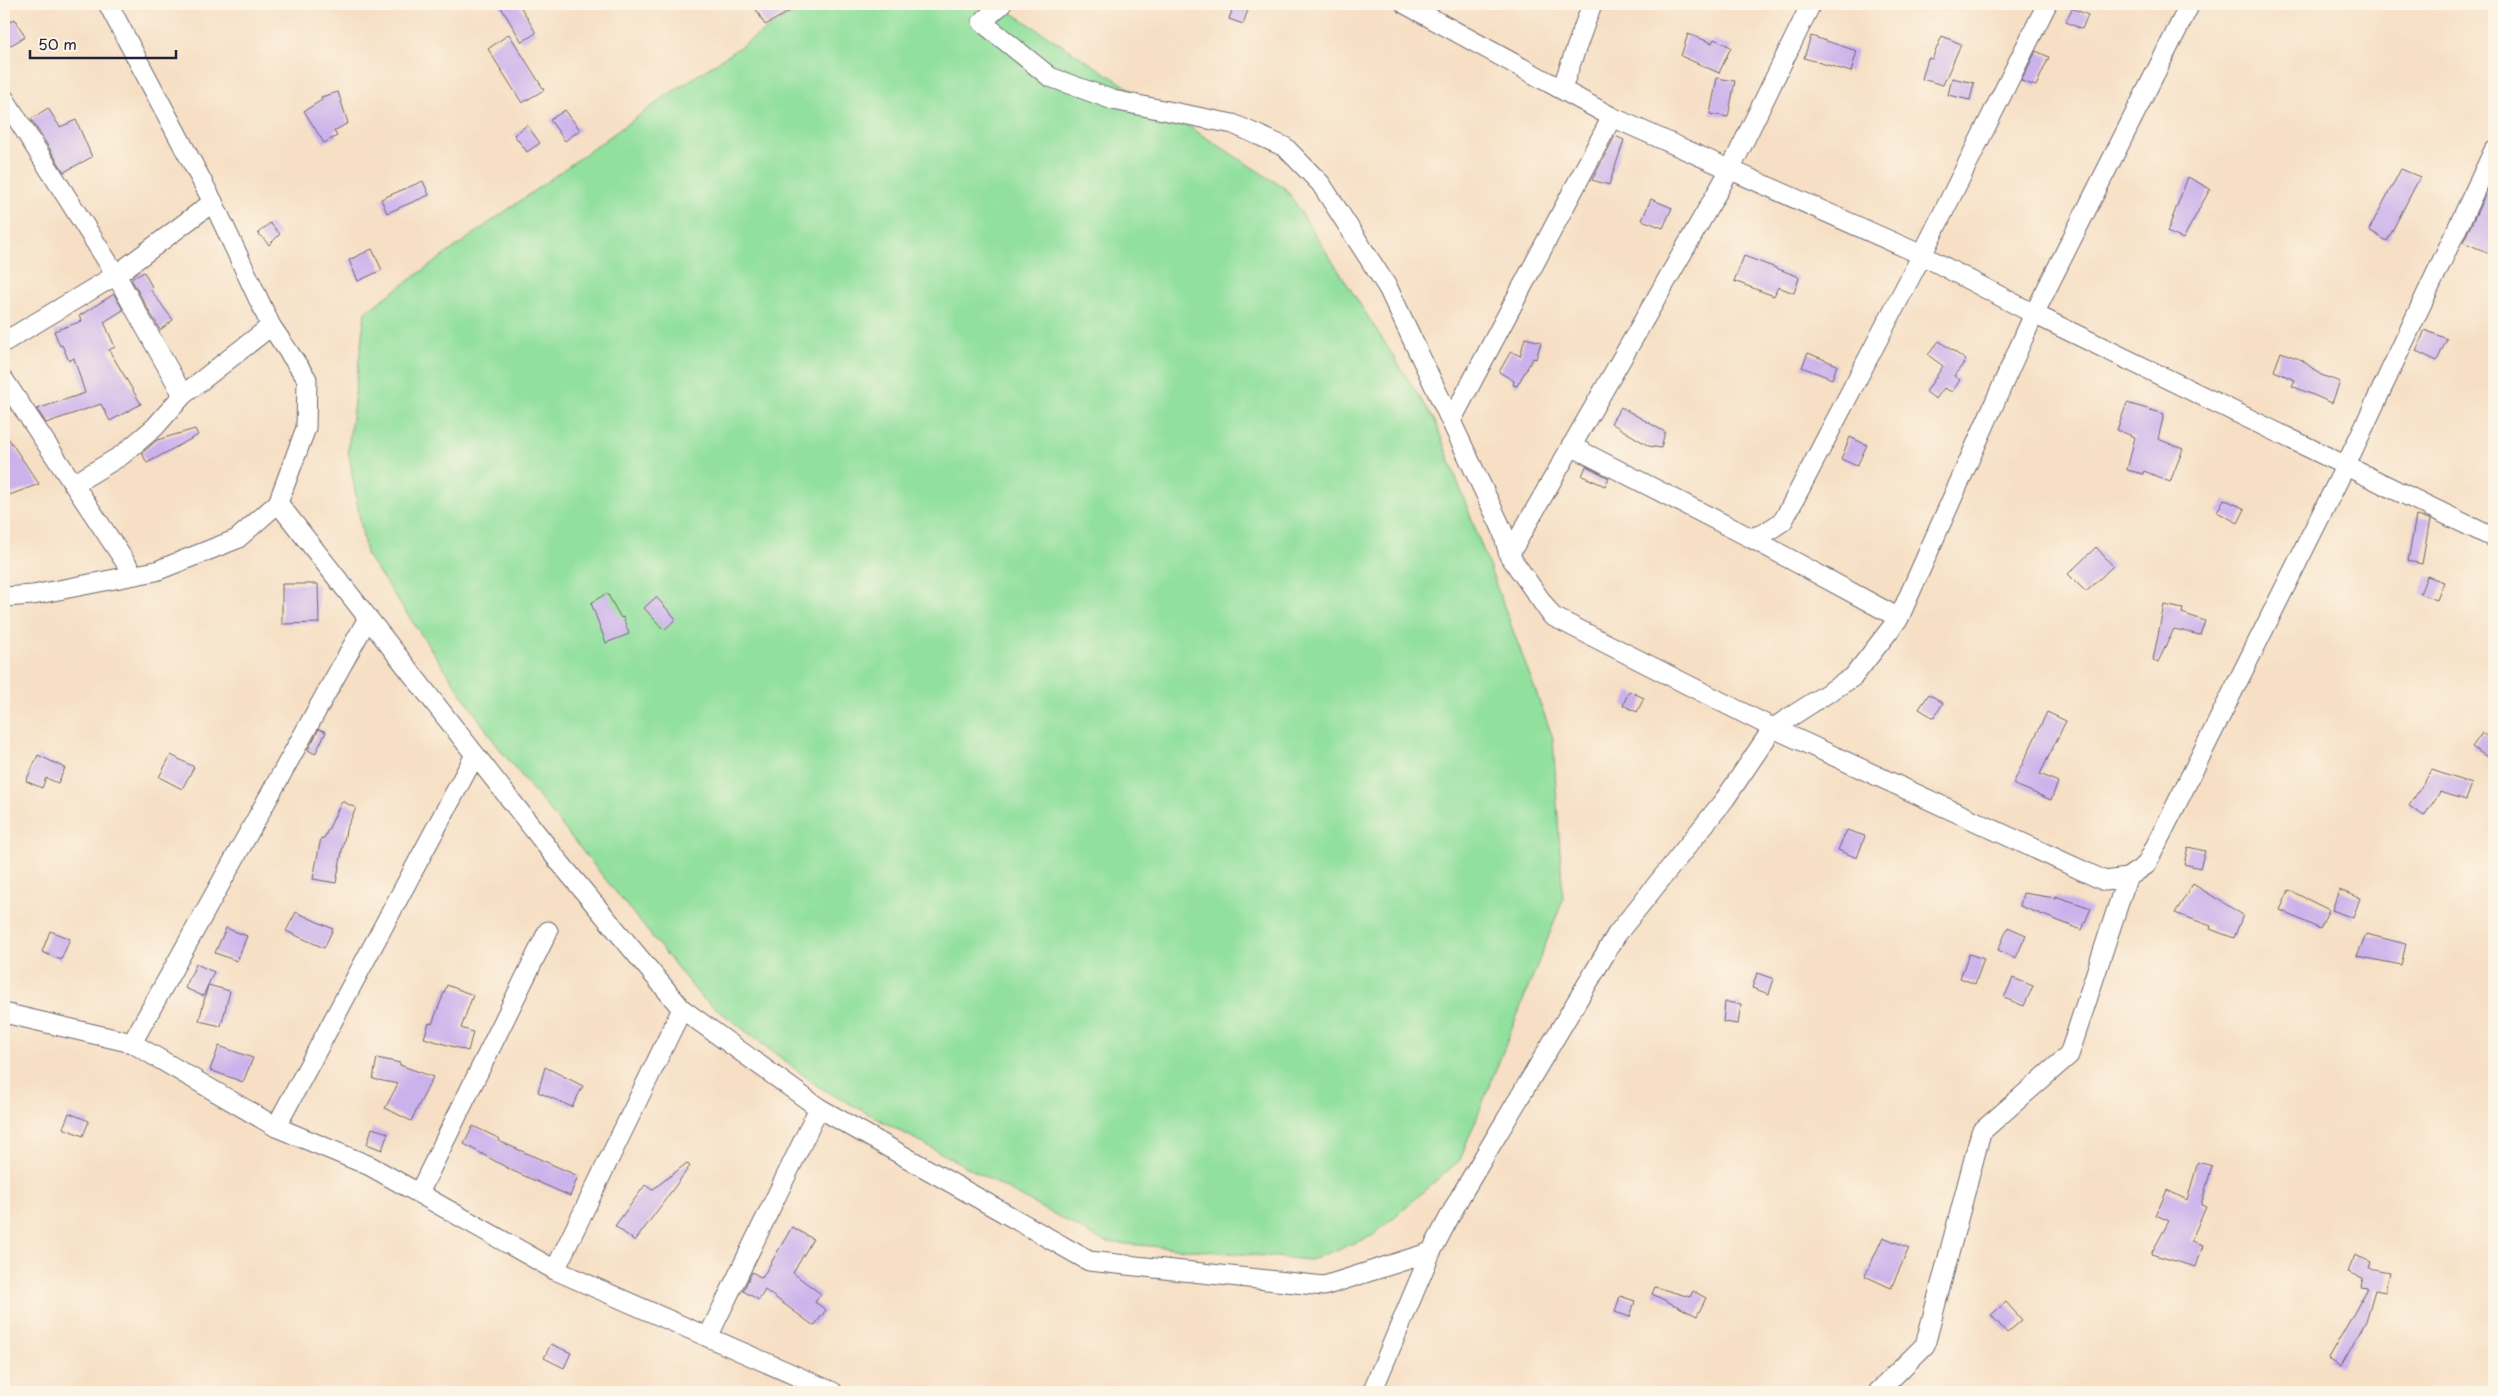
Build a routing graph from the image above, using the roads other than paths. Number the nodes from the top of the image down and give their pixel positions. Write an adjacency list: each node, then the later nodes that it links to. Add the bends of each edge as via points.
1 (108, 4): 13 (street)
2 (1002, 4): 21 (street, via 982,22 1050,78 1114,100 1233,124 1285,147 1321,184 1388,288)
3 (1405, 4): 8 (street)
4 (1592, 4): 8 (street)
5 (1811, 4): 12 (street)
6 (2047, 4): 14 (street)
7 (2190, 4): 16 (street)
8 (1562, 88): 10 (street)
9 (4, 98): 15 (street)
10 (1612, 117): 12 (street); 21 (street)
11 (2494, 150): 23 (street)
12 (1730, 170): 14 (street); 22 (street)
13 (212, 202): 15 (street); 17 (street)
14 (1922, 255): 16 (street); 26 (street, via 1783,521 1765,534)
15 (116, 276): 18 (street); 20 (street)
16 (2034, 314): 23 (street); 32 (street)
17 (271, 326): 20 (street); 25 (street, via 307,379 306,428)
18 (4, 342)
19 (4, 380): 24 (street)
20 (183, 396): 24 (street, via 155,427 122,455)
21 (1452, 421): 28 (street, via 1502,529)
22 (1572, 446): 26 (street); 28 (street)
23 (2346, 465): 27 (street); 35 (street, via 2146,865)
24 (74, 484): 29 (street)
25 (278, 503): 29 (street, via 237,538 156,571); 31 (street)
26 (1751, 538): 32 (street)
27 (2494, 538)
28 (1509, 555): 33 (street, via 1552,616)
29 (134, 575): 30 (street, via 33,595)
30 (4, 597)
31 (368, 618): 34 (street); 39 (street)
32 (1900, 618): 33 (street, via 1853,677)
33 (1773, 728): 35 (street, via 2105,881); 43 (street, via 1725,799 1617,934)
34 (475, 755): 37 (street); 41 (street)
35 (2127, 878): 48 (street, via 2068,1055 1981,1132 1925,1345)
36 (548, 931): 42 (street)
37 (682, 1009): 40 (street); 44 (street)
38 (4, 1013): 39 (street)
39 (132, 1043): 41 (street)
40 (819, 1108): 43 (street, via 1088,1261 1324,1286); 45 (street)
41 (276, 1127): 42 (street, via 370,1166)
42 (419, 1193): 44 (street)
43 (1431, 1252): 47 (street)
44 (555, 1270): 45 (street)
45 (708, 1337): 46 (street)
46 (833, 1392)
47 (1372, 1392)
48 (1878, 1392)

